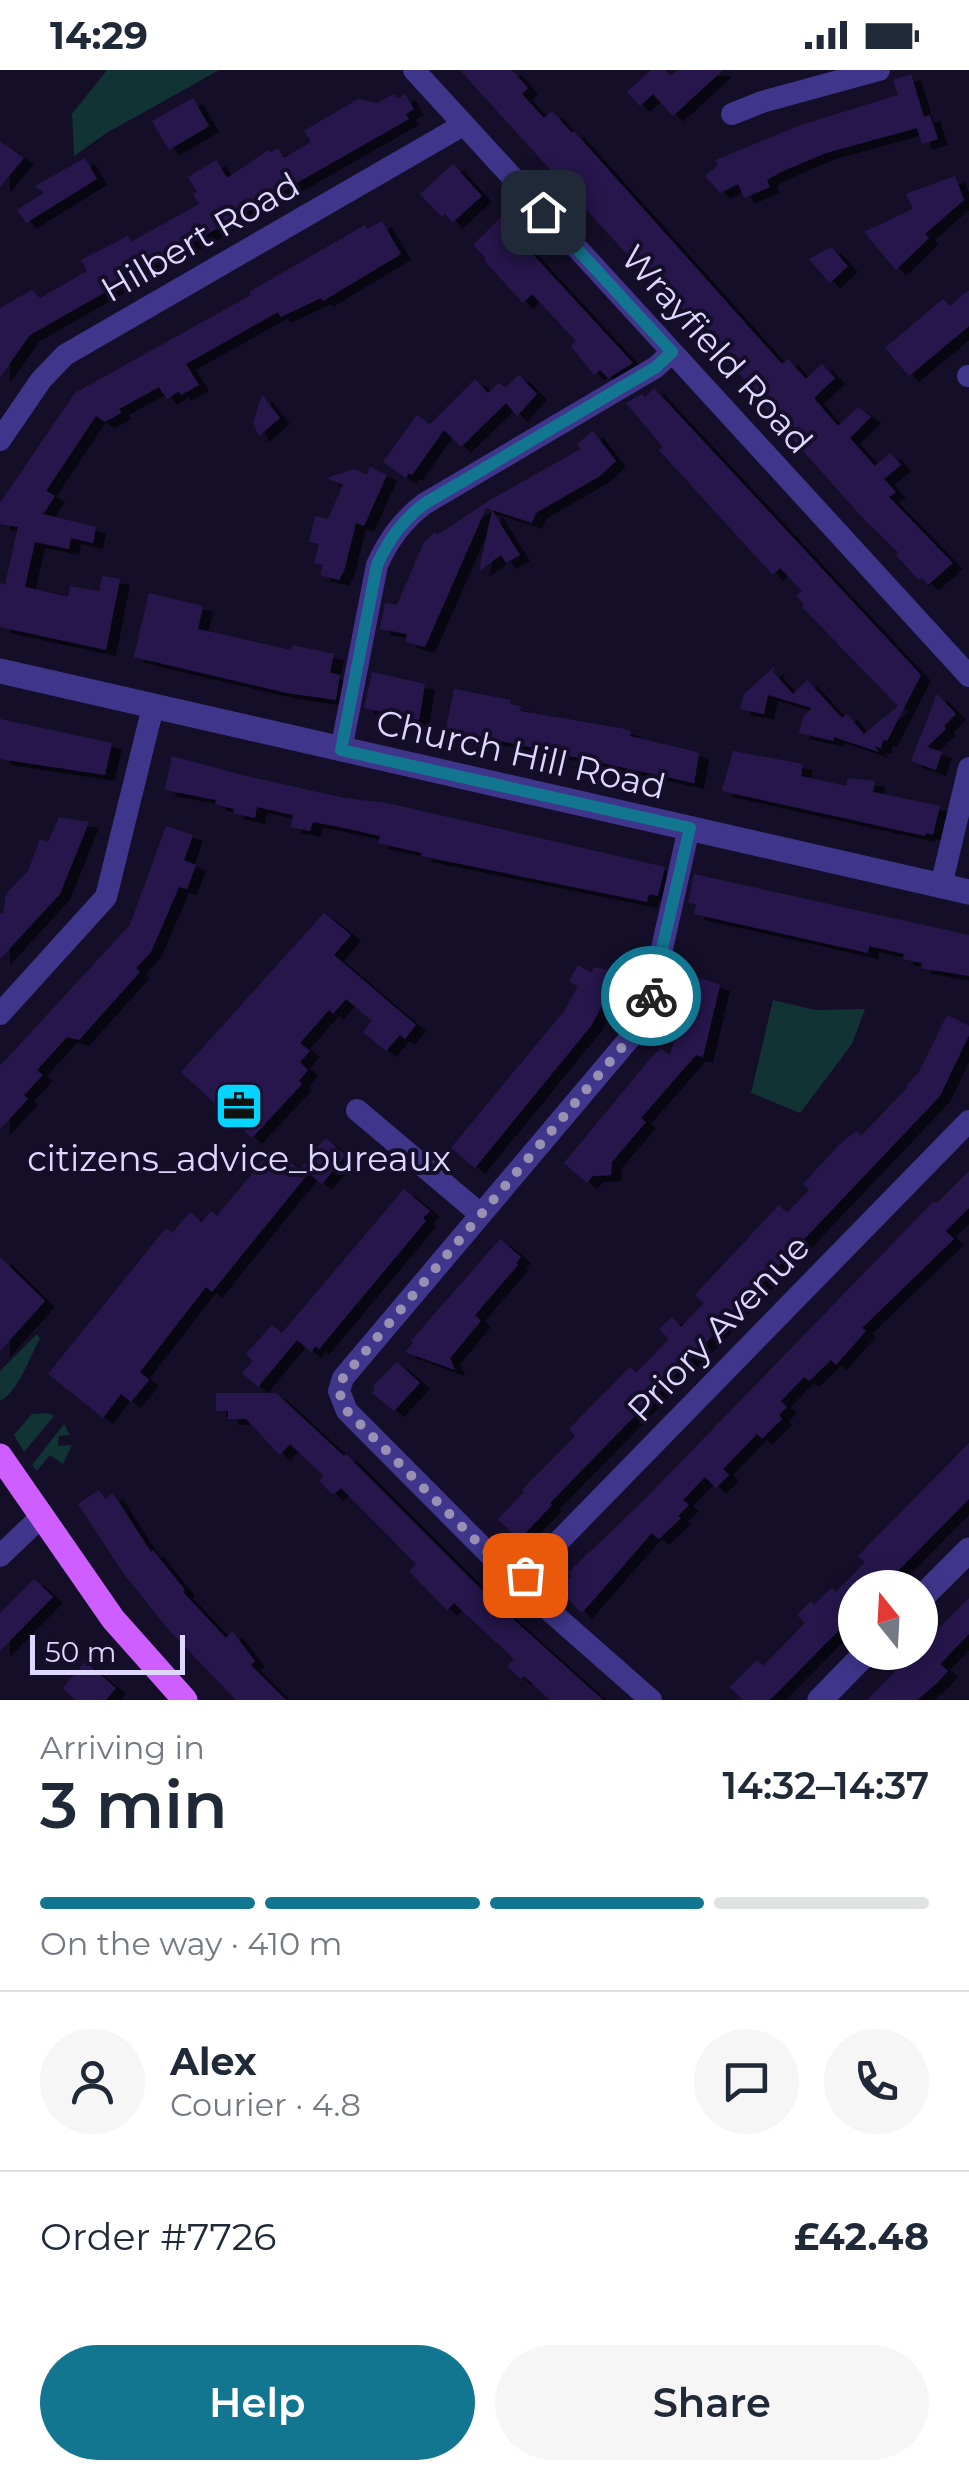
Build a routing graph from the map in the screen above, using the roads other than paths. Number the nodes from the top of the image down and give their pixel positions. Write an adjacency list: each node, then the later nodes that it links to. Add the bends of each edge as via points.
1 (414, 70): 4 (street, Wrayfield Road)
2 (878, 70): 3 (street)
3 (732, 114)
4 (463, 125): 5 (street, Wrayfield Road); 6 (street, Hilbert Road, via 65,355)
5 (672, 352): 8 (street, Wrayfield Road); 10 (street, via 404,519 377,565)
6 (0, 440)
7 (0, 671): 9 (street, Church Hill Road)
8 (969, 676)
9 (153, 706): 10 (street, Church Hill Road); 15 (street, via 106,896)
10 (341, 750): 12 (street, Church Hill Road)
11 (969, 768): 13 (street)
12 (690, 828): 13 (street, Church Hill Road); 18 (street, via 640,1026)
13 (941, 886): 14 (street, Church Hill Road)
14 (969, 892)
15 (0, 1014)
16 (357, 1110): 18 (street)
17 (969, 1122): 24 (street, Priory Avenue)
18 (480, 1214): 24 (street, via 343,1378 339,1392 347,1411)
19 (0, 1456): 20 (main road)
20 (42, 1516): 22 (street); 26 (main road, via 113,1619)
21 (969, 1550): 23 (street)
22 (0, 1556)
23 (938, 1581)
24 (518, 1583): 27 (street)
25 (849, 1670): 28 (street)
26 (185, 1700)
27 (651, 1700)
28 (820, 1700)

